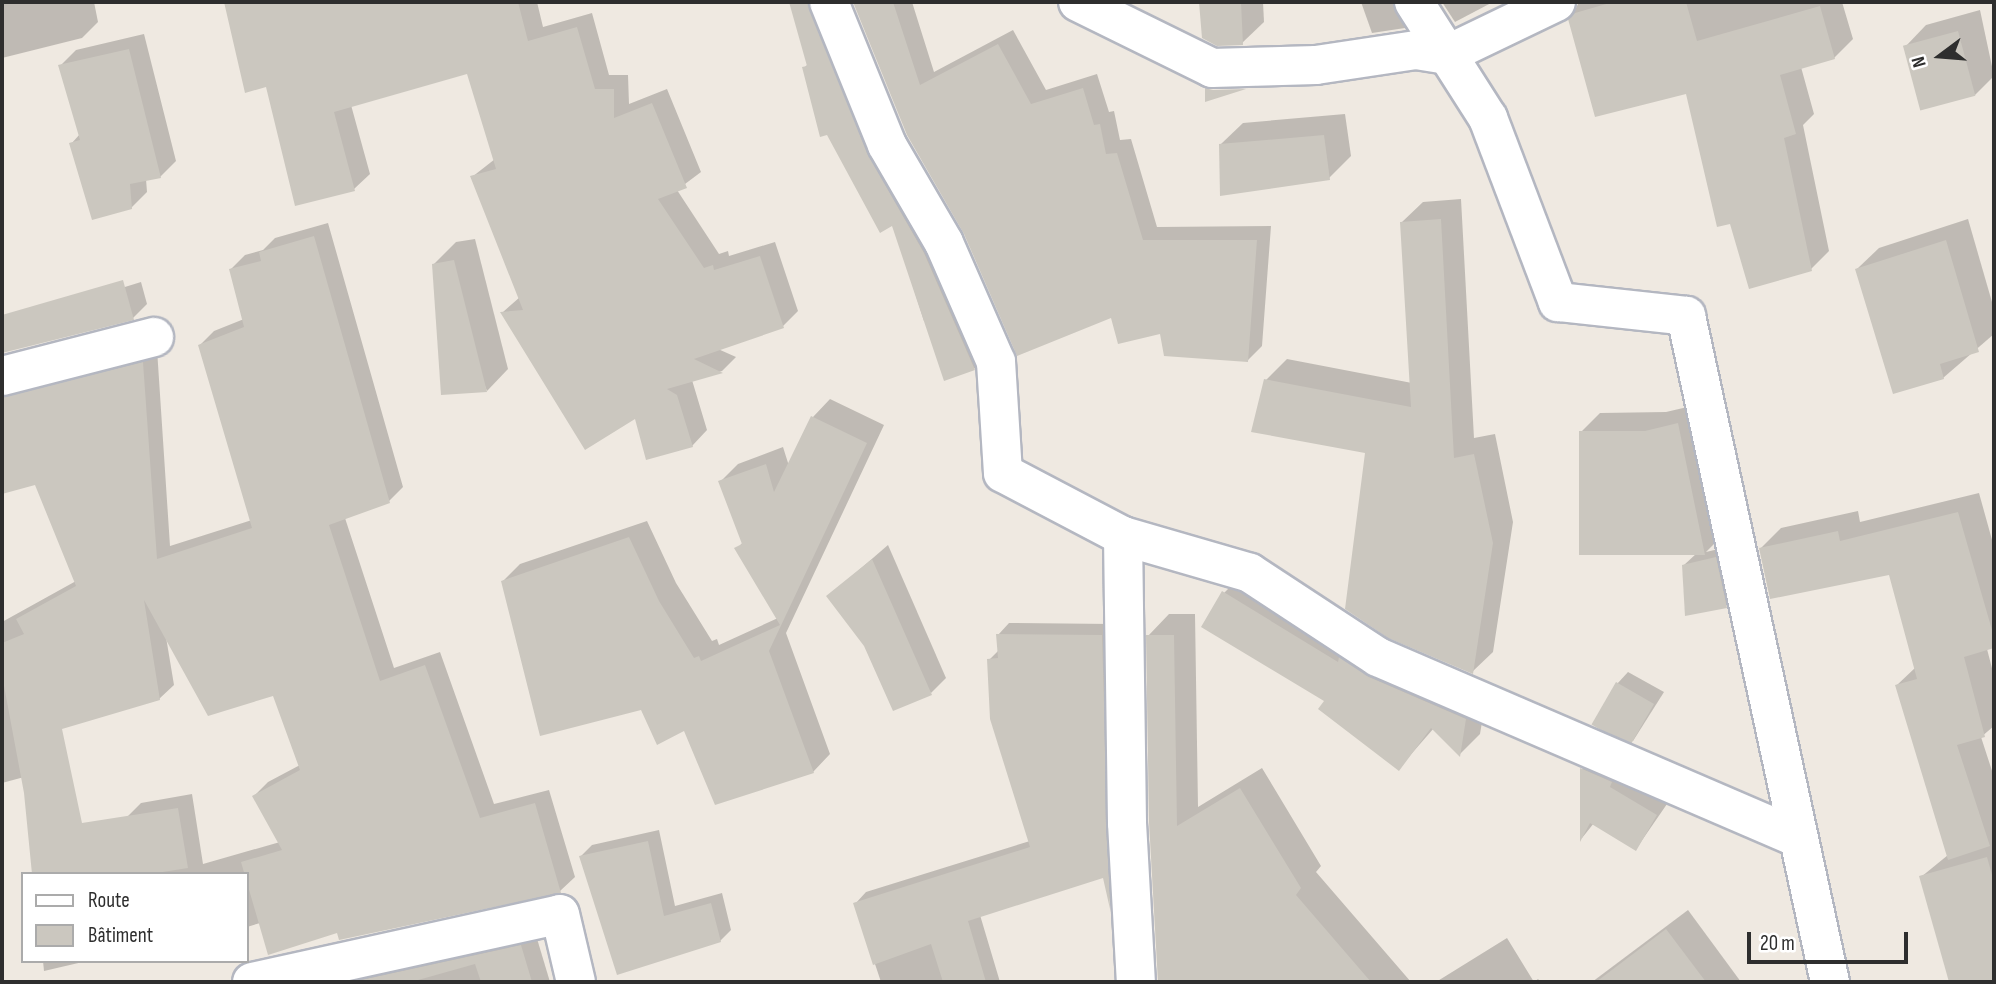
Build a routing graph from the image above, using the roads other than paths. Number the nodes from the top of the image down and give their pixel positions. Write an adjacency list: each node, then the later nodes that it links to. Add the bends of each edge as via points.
1 (829, 2): 8 (street, via 887,145 944,243 996,362 1003,473)
2 (1078, 2): 5 (street, via 1212,68 1316,65 1416,50)
3 (1414, 2): 5 (street)
4 (1556, 2): 5 (street)
5 (1446, 55): 9 (street, via 1488,118 1558,302 1686,316)
6 (154, 337): 7 (street)
7 (2, 376)
8 (1123, 536): 9 (street, via 1250,573 1378,657); 13 (street, via 1127,836)
9 (1798, 838): 14 (street)
10 (297, 976): 11 (street); 12 (street, via 560,914)
11 (252, 982)
12 (576, 982)
13 (1136, 982)
14 (1830, 982)

